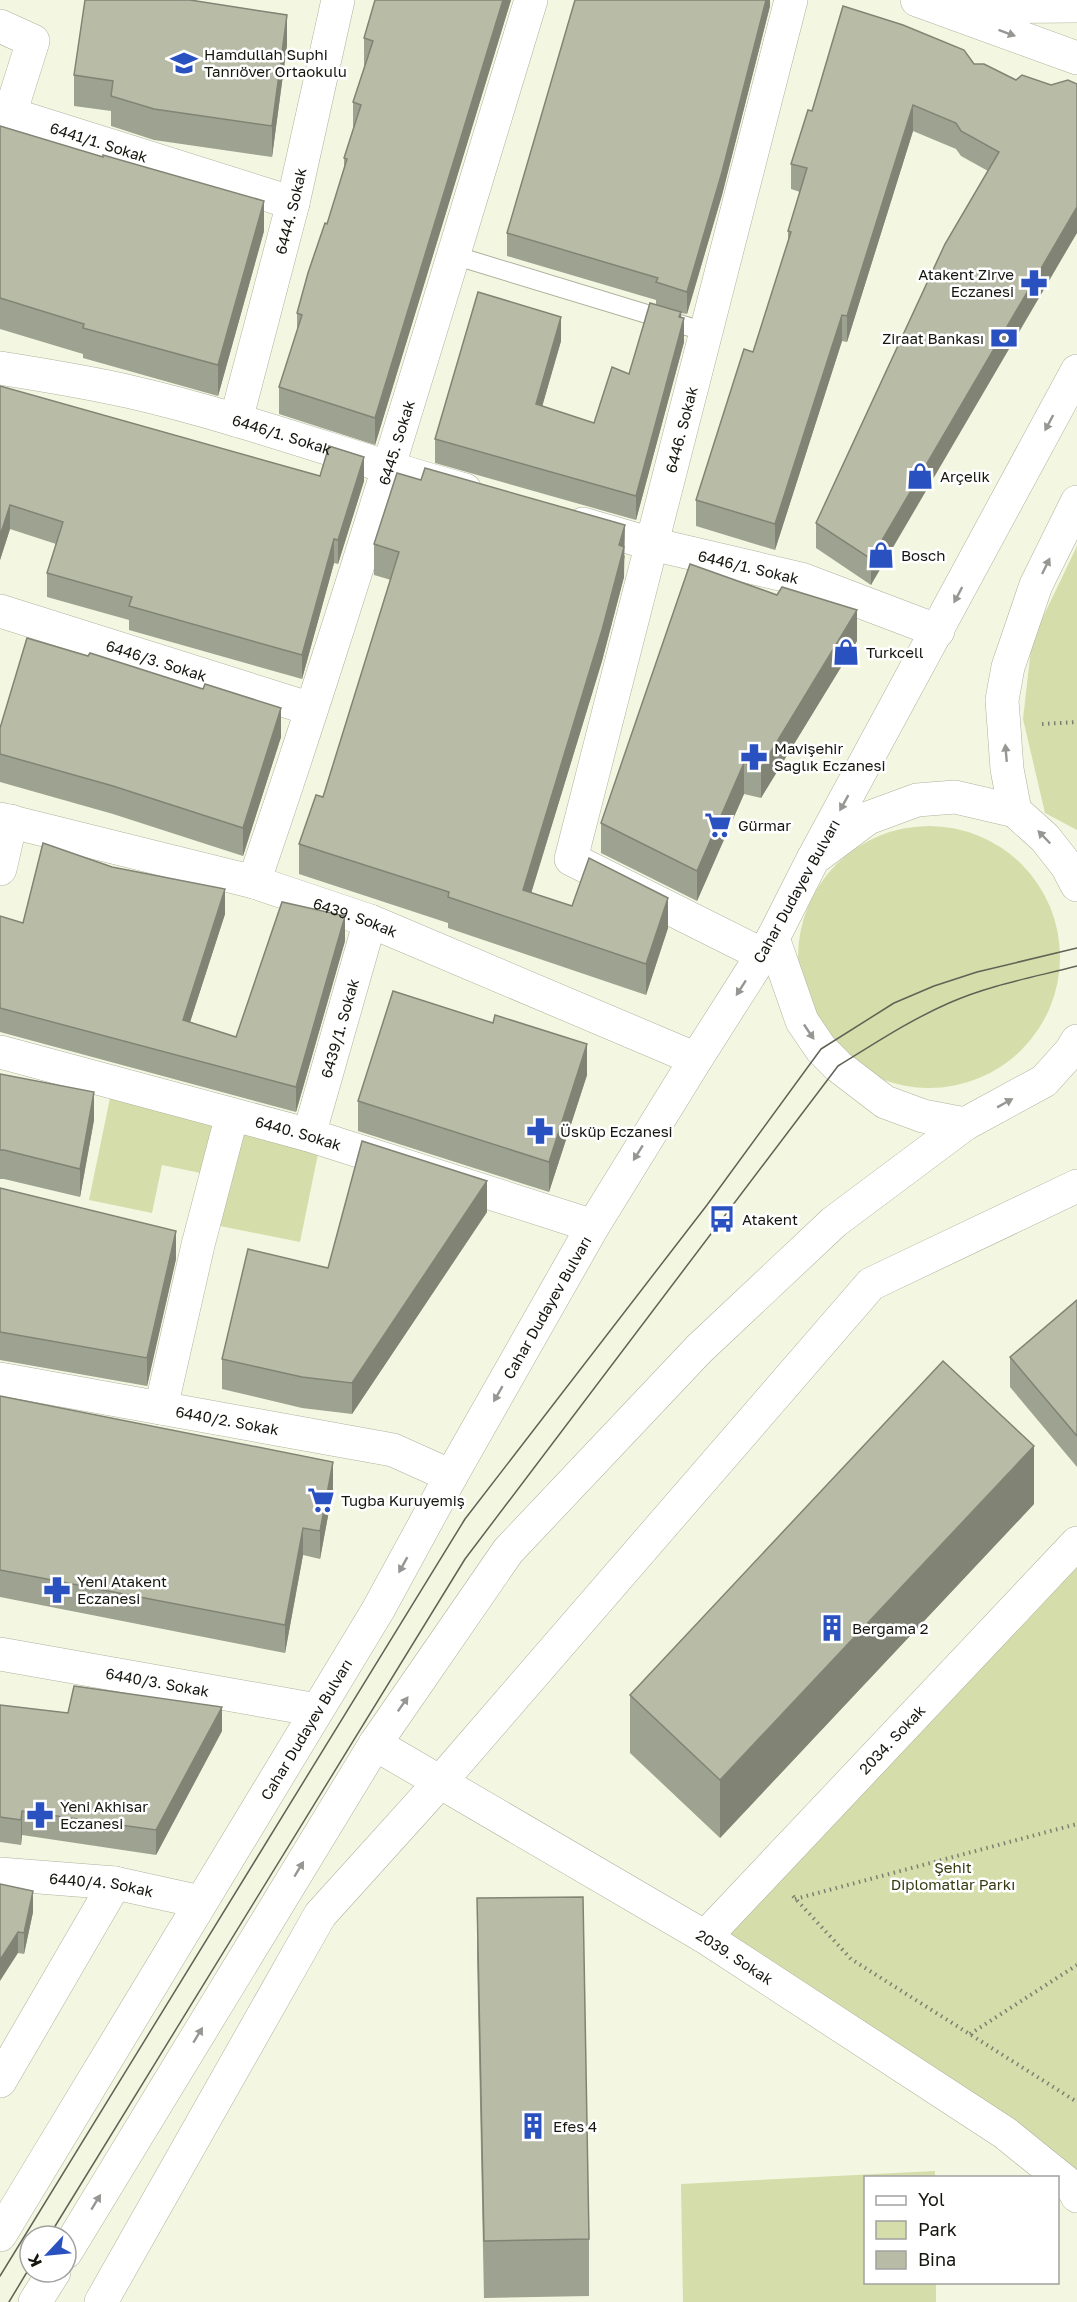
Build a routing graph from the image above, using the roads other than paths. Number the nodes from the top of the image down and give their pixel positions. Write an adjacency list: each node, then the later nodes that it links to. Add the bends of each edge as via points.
1 (338, 0): 8 (street, 6444. Sokak)
2 (531, 0): 9 (street, 6445. Sokak)
3 (791, 0): 10 (street, 6446. Sokak)
4 (925, 3): 5 (street); 7 (street, one-way to 7)
5 (1077, 6)
6 (0, 26): 8 (street, 6441/1. Sokak, via 33,41 10,114)
7 (1077, 58)
8 (293, 203): 13 (street, 6444. Sokak)
9 (453, 255): 10 (lane); 14 (street, 6445. Sokak)
10 (706, 332): 18 (street, 6446. Sokak)
11 (0, 368): 13 (street, 6446/1. Sokak, via 130,391)
12 (1077, 371): 20 (street, Cahar Dudayev Bulvarı, one-way to 20)
13 (236, 420): 14 (street, 6446/1. Sokak)
14 (389, 469): 15 (street, 6446/1. Sokak); 21 (street, 6445. Sokak)
15 (492, 498)
16 (1077, 502): 22 (street, one-way to 16, via 1007,769 1002,700 1008,666 1036,585)
17 (560, 518): 18 (street, 6446/1. Sokak)
18 (652, 544): 20 (street, 6446/1. Sokak, via 801,579); 29 (street, 6446. Sokak, via 571,859)
19 (0, 611): 21 (street, 6446/3. Sokak)
20 (938, 632): 24 (street, Cahar Dudayev Bulvarı, one-way to 24)
21 (311, 709): 27 (street, 6445. Sokak)
22 (1015, 811): 24 (street, via 955,797 917,800 868,818); 25 (street, one-way to 22)
23 (6, 820): 26 (street); 27 (street, 6439. Sokak)
24 (813, 859): 29 (street, Cahar Dudayev Bulvarı)
25 (1074, 867)
26 (0, 869)
27 (254, 882): 28 (street, 6439. Sokak)
28 (370, 921): 32 (street, 6439. Sokak); 37 (street, 6439/1. Sokak)
29 (768, 947): 32 (street, Cahar Dudayev Bulvarı, one-way to 32); 36 (street, one-way to 36, via 802,1021 838,1066 885,1102 923,1116)
30 (1077, 1041): 34 (street)
31 (0, 1052): 35 (street, 6440. Sokak)
32 (696, 1059): 39 (street, Cahar Dudayev Bulvarı, one-way to 39)
33 (1077, 1069): 34 (street)
34 (1044, 1081): 36 (street, one-way to 34)
35 (232, 1115): 37 (street, 6440. Sokak); 41 (street, via 187,1242)
36 (965, 1124): 46 (street, one-way to 36, via 508,1551 699,1349 834,1222)
37 (309, 1135): 39 (street, 6440. Sokak)
38 (1077, 1186): 47 (street, via 871,1284)
39 (593, 1226): 42 (street, Cahar Dudayev Bulvarı, one-way to 42)
40 (0, 1379): 41 (street, 6440/2. Sokak)
41 (161, 1408): 42 (street, 6440/2. Sokak, via 393,1450)
42 (451, 1476): 45 (street, Cahar Dudayev Bulvarı, one-way to 45, via 378,1610)
43 (1077, 1543): 51 (street, 2034. Sokak)
44 (0, 1654): 45 (street, 6440/3. Sokak)
45 (317, 1710): 50 (street, Cahar Dudayev Bulvarı)
46 (375, 1744): 47 (street, 2039. Sokak); 56 (street, one-way to 46)
47 (441, 1781): 51 (street, 2039. Sokak); 60 (street, via 320,1915)
48 (0, 1874): 49 (street, 6440/4. Sokak)
49 (115, 1883): 50 (street, 6440/4. Sokak); 52 (street)
50 (201, 1902): 57 (street, Cahar Dudayev Bulvarı)
51 (705, 1937): 53 (street, 2039. Sokak, via 1005,2133)
52 (2, 2075)
53 (1058, 2176)
54 (1059, 2177): 55 (street, 2039. Sokak)
55 (1077, 2196)
56 (78, 2232)
57 (0, 2235)
58 (46, 2284): 59 (street)
59 (35, 2302)
60 (101, 2302)

